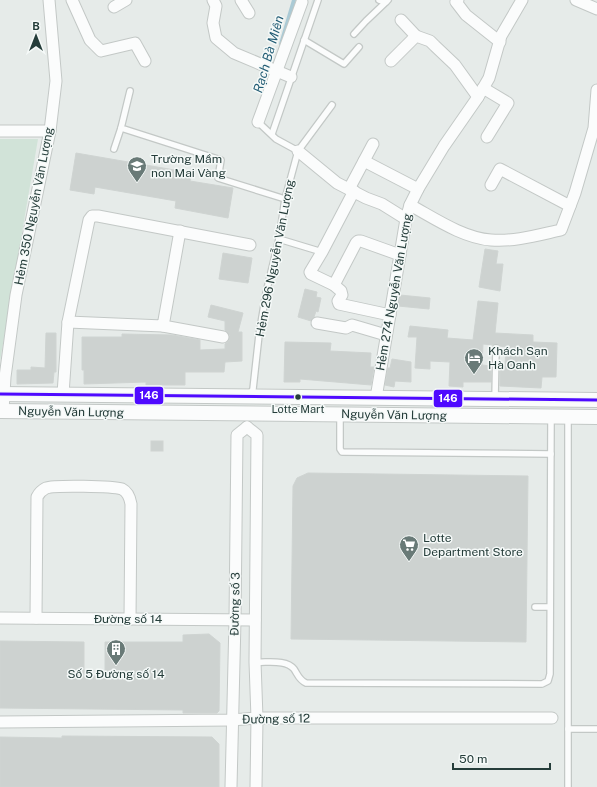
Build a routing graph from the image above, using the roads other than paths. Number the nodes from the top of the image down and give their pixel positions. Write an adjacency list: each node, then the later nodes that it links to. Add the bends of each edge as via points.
1 (49, 0): 33 (street, Hẻm 350 Nguyễn Văn Lượng, via 56,81)
2 (72, 0): 22 (street, via 90,40 101,51 136,43)
3 (126, 0): 13 (street)
4 (213, 0): 24 (street, via 216,6 213,23 216,38 234,53)
5 (241, 0): 15 (street)
6 (318, 0): 19 (lane)
7 (380, 0): 11 (lane)
8 (458, 0): 20 (street, via 456,2 466,15)
9 (522, 0): 20 (street, Hẻm 274 Nguyễn Văn Lượng)
10 (576, 0): 14 (street)
11 (387, 1): 17 (lane)
12 (302, 2): 24 (street)
13 (114, 7)
14 (597, 9)
15 (249, 13)
16 (401, 20): 18 (street)
17 (354, 34)
18 (416, 36): 23 (street); 27 (street, via 430,41)
19 (304, 40): 21 (lane, via 344,64); 25 (lane)
20 (500, 42): 27 (street, Hẻm 274 Nguyễn Văn Lượng, via 489,78)
21 (359, 47)
22 (145, 61)
23 (391, 62)
24 (277, 71): 25 (street); 30 (street)
25 (291, 77): 34 (lane)
26 (130, 91): 31 (lane)
27 (481, 93): 35 (street, via 508,103); 41 (street, Hẻm 274 Nguyễn Văn Lượng)
28 (597, 93): 45 (street, via 594,128)
29 (332, 105): 38 (lane)
30 (258, 122): 34 (lane)
31 (121, 128): 37 (lane); 43 (lane, via 221,160 218,178)
32 (0, 131): 33 (street)
33 (50, 131): 60 (street, Hẻm 350 Nguyễn Văn Lượng, via 16,295)
34 (272, 134): 38 (lane)
35 (487, 137)
36 (373, 144): 39 (street)
37 (114, 149)
38 (298, 151): 42 (street, via 337,184); 43 (lane, Hẻm 296 Nguyễn Văn Lượng)
39 (364, 161): 41 (street); 42 (street)
40 (491, 184): 45 (street, via 500,169)
41 (418, 189): 44 (street, Hẻm 274 Nguyễn Văn Lượng)
42 (352, 190): 46 (street, via 382,204); 50 (street)
43 (285, 199): 48 (lane, Hẻm 296 Nguyễn Văn Lượng)
44 (410, 205): 45 (street, via 461,232 490,240 517,239 561,230); 46 (street, Hẻm 274 Nguyễn Văn Lượng)
45 (570, 206)
46 (406, 220): 51 (street, Hẻm 274 Nguyễn Văn Lượng)
47 (180, 231): 49 (street); 54 (street, via 92,216 89,220); 56 (street)
48 (279, 239): 50 (lane); 62 (lane, Hẻm 296 Nguyễn Văn Lượng, via 266,294 253,389)
49 (250, 245)
50 (322, 252): 52 (street, via 310,269 311,274)
51 (400, 255): 52 (street, via 358,241); 53 (street, Hẻm 274 Nguyễn Văn Lượng)
52 (334, 285): 53 (street, via 342,292 339,304)
53 (390, 315): 57 (street, Hẻm 274 Nguyễn Văn Lượng)
54 (68, 322): 56 (street); 61 (street)
55 (317, 324): 57 (street, via 346,328 352,325)
56 (163, 326): 58 (street)
57 (386, 335): 63 (street, Hẻm 274 Nguyễn Văn Lượng)
58 (223, 337)
59 (496, 348): 64 (lane)
60 (2, 394): 61 (street, Nguyễn Văn Lượng); 68 (street, Hẻm 350 Nguyễn Văn Lượng)
61 (63, 394): 62 (street, Nguyễn Văn Lượng)
62 (249, 396): 63 (street, Nguyễn Văn Lượng); 73 (street)
63 (376, 398): 64 (street, Nguyễn Văn Lượng)
64 (495, 399): 65 (street, Nguyễn Văn Lượng)
65 (552, 400): 66 (street, Nguyễn Văn Lượng); 70 (street)
66 (568, 400): 67 (street, Nguyễn Văn Lượng); 71 (street)
67 (597, 400)
68 (2, 411): 73 (street, Nguyễn Văn Lượng)
69 (340, 415): 70 (street, Nguyễn Văn Lượng); 73 (street, Nguyễn Văn Lượng); 74 (lane, via 342,452)
70 (551, 417): 71 (street, Nguyễn Văn Lượng); 74 (lane)
71 (568, 417): 72 (street, Nguyễn Văn Lượng); 87 (lane)
72 (597, 417)
73 (247, 420): 80 (street, Đường số 3, via 237,435); 81 (street, Đường số 3, via 257,435)
74 (551, 454): 76 (lane)
75 (535, 607): 76 (lane)
76 (550, 607): 82 (lane, via 550,674 548,681 542,684 306,683 286,663)
77 (0, 618): 78 (street, Đường số 14)
78 (36, 618): 79 (street, Đường số 14); 79 (street, via 37,497 41,491 49,488 98,487 122,489 130,500)
79 (130, 619): 80 (street, Đường số 14)
80 (235, 620): 81 (street, Đường số 14); 85 (street, Đường số 3)
81 (256, 620): 82 (street, Đường số 3)
82 (255, 662): 83 (street, Đường số 3)
83 (257, 718): 84 (street, Đường số 12); 85 (street, Đường số 12); 90 (street, Đường số 3)
84 (552, 718)
85 (232, 720): 86 (street, Đường số 12); 89 (street, Đường số 3)
86 (0, 722)
87 (568, 728): 88 (lane); 91 (lane)
88 (597, 729)
89 (231, 787)
90 (256, 787)
91 (568, 787)

